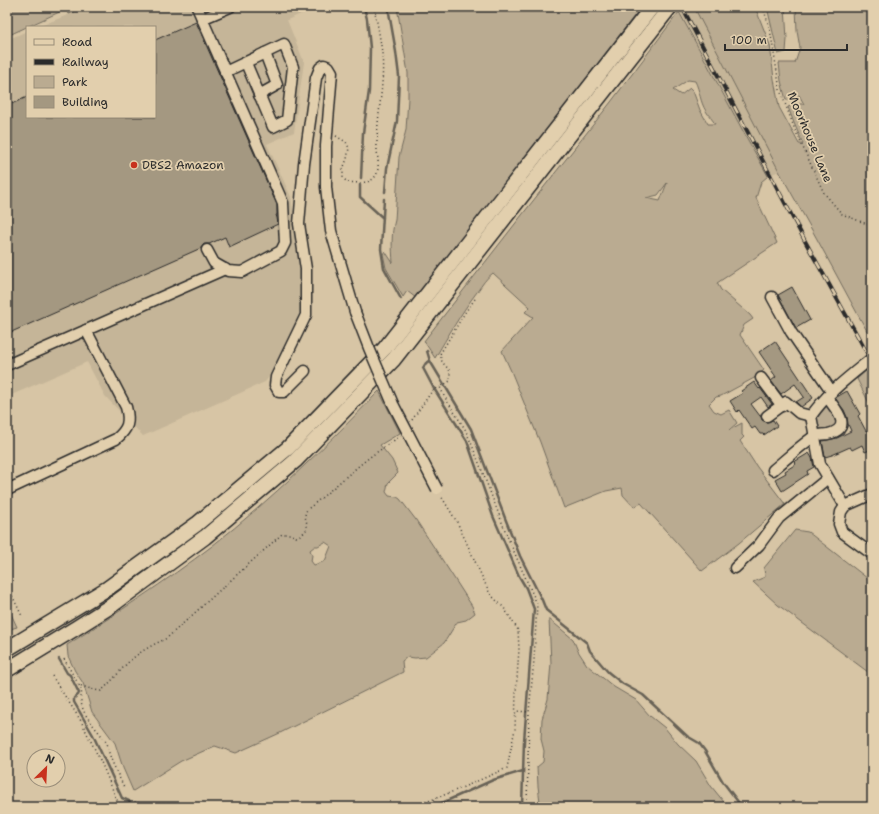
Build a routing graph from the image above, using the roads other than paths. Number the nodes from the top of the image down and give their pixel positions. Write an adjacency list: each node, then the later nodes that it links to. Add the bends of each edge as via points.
1 (197, 7): 5 (street)
2 (230, 7): 5 (street)
3 (652, 7): 31 (highway, via 385,348 288,448 197,524 108,588)
4 (670, 7): 32 (highway, via 394,359 295,461 205,537 111,606)
5 (202, 19): 8 (street)
6 (265, 53): 7 (street); 9 (street, via 278,85); 9 (street, via 284,44 293,67 287,120 273,127)
7 (246, 62): 8 (street); 9 (street)
8 (226, 72): 11 (street, via 284,203 285,243 281,251 242,272)
9 (259, 95)
10 (207, 250): 11 (street, via 214,262)
11 (225, 269): 13 (street)
12 (772, 297): 18 (street)
13 (86, 330): 15 (street); 26 (street, via 126,407 127,426 116,439)
14 (872, 358): 18 (street)
15 (7, 365)
16 (305, 371): 25 (street, bridge, via 284,392 279,392 275,385 276,377 306,315 306,269 299,224 304,164 316,78 320,68 330,66 332,72 326,135 326,187 331,231 355,312 369,348 393,404)
17 (761, 378): 19 (street)
18 (830, 394): 21 (street); 22 (street, via 840,416 840,429 828,434)
19 (782, 406): 20 (street); 21 (street, via 786,402 799,413)
20 (767, 416)
21 (811, 416): 22 (street)
22 (815, 435): 23 (street); 24 (street, via 820,464)
23 (773, 470)
24 (828, 478): 28 (street); 30 (street, via 779,518 759,545)
25 (437, 489)
26 (7, 490)
27 (872, 494): 28 (street)
28 (845, 506): 29 (street, via 839,524 842,532)
29 (872, 554)
30 (735, 568)
31 (7, 648)
32 (7, 670)

